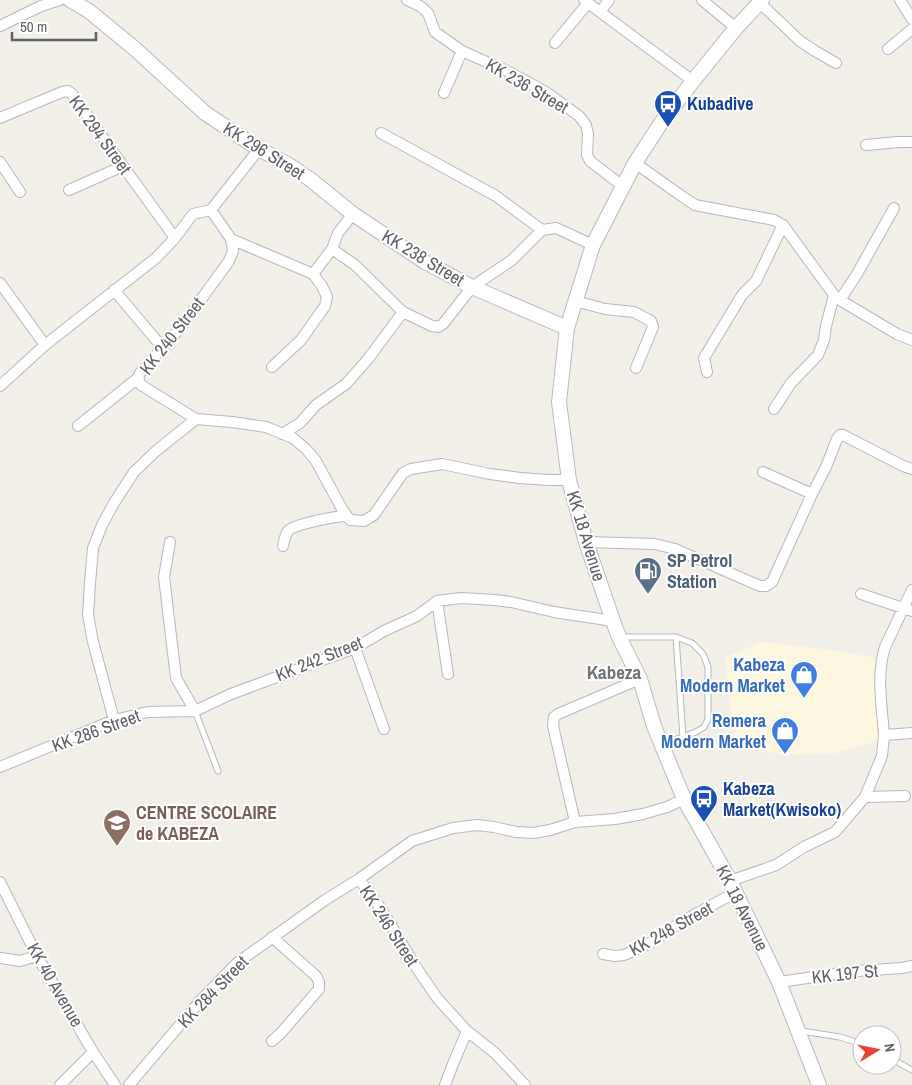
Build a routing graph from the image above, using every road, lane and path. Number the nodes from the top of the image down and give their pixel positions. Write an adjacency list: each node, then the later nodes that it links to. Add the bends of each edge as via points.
1 (60, 0): 11 (street)
2 (70, 0): 24 (main road, KK 296 Street, via 89,11 134,48 205,113)
3 (407, 0): 16 (street, KK 236 Street, via 428,13 435,32)
4 (609, 0): 9 (street)
5 (702, 0): 12 (street)
6 (900, 0): 10 (street)
7 (761, 1): 12 (main road, KK 18 Avenue); 17 (street, via 800,41)
8 (586, 2): 9 (street); 14 (street)
9 (600, 12): 18 (street)
10 (912, 19)
11 (2, 23)
12 (736, 28): 18 (main road, KK 18 Avenue)
13 (912, 29): 15 (street)
14 (555, 43)
15 (888, 49)
16 (462, 51): 19 (street); 28 (street, KK 236 Street, via 546,92 579,116 586,125 590,161)
17 (836, 63)
18 (693, 81): 26 (main road, KK 18 Avenue)
19 (444, 93)
20 (0, 118): 27 (street, KK 294 Street, via 68,91)
21 (381, 134): 35 (street, via 496,196)
22 (912, 142): 23 (street)
23 (866, 145)
24 (259, 149): 32 (street); 33 (main road, KK 296 Street, via 289,165)
25 (0, 162): 30 (street)
26 (636, 163): 28 (main road, KK 18 Avenue); 34 (street, via 695,204 774,220)
27 (123, 166): 29 (street); 36 (street, KK 294 Street)
28 (624, 187): 38 (main road, KK 18 Avenue)
29 (69, 190)
30 (20, 192)
31 (894, 208): 44 (street, via 857,274)
32 (211, 210): 36 (street, via 193,214); 37 (street)
33 (353, 214): 39 (street, via 338,233); 42 (main road, KK 238 Street, via 425,262)
34 (783, 225): 44 (street); 53 (street, via 756,281 738,300 704,358)
35 (542, 230): 38 (street, via 556,228); 42 (street, KK 238 Street, via 512,260)
36 (175, 238): 43 (street, via 156,258)
37 (230, 239): 40 (street); 50 (street, KK 240 Street, via 233,250 229,261 181,327)
38 (592, 245): 45 (main road, KK 18 Avenue)
39 (332, 250): 40 (street); 46 (street, via 355,265)
40 (313, 274): 51 (street, via 327,297 325,306 301,340)
41 (0, 283): 49 (street)
42 (472, 287): 46 (street, via 438,327); 47 (main road)
43 (114, 290): 49 (street); 50 (street)
44 (837, 297): 48 (street); 56 (street, via 818,355 791,383)
45 (575, 301): 47 (main road, KK 18 Avenue); 52 (street, via 634,312 651,321 654,327)
46 (403, 312): 59 (street, via 346,384)
47 (567, 328): 62 (main road, KK 18 Avenue, via 559,402)
48 (912, 340)
49 (45, 345): 55 (street)
50 (162, 347): 54 (street, KK 240 Street)
51 (272, 366)
52 (636, 368)
53 (707, 372)
54 (138, 378): 57 (street, KK 240 Street, via 141,384); 58 (street)
55 (0, 386)
56 (774, 409)
57 (196, 419): 59 (street, KK 240 Street, via 252,425); 79 (street, via 134,472 102,525 93,548 88,615)
58 (78, 426)
59 (282, 434): 64 (street, KK 240 Street, via 293,438 316,461)
60 (912, 469): 63 (street, via 840,435)
61 (763, 472): 63 (street)
62 (569, 480): 64 (street, via 520,478 442,464 411,468 403,473 374,516 364,521 350,520); 66 (main road, KK 18 Avenue)
63 (812, 494): 66 (street, via 772,582 766,586 666,546)
64 (346, 516): 67 (street, via 293,527)
65 (170, 542): 78 (street, via 164,577 176,678)
66 (586, 542): 72 (main road, KK 18 Avenue)
67 (283, 546)
68 (912, 590): 71 (street, KK 248 Street)
69 (861, 594): 71 (street)
70 (437, 601): 72 (street, via 461,598 495,600); 75 (street, KK 242 Street, via 417,616); 76 (street)
71 (908, 610): 82 (street, KK 248 Street, via 882,657)
72 (613, 621): 73 (main road, KK 18 Avenue)
73 (619, 637): 74 (lane); 77 (main road, KK 18 Avenue)
74 (676, 637): 83 (lane); 83 (lane, via 692,643 703,654 708,667 708,719 704,727)
75 (355, 648): 78 (street, KK 242 Street, via 231,694); 80 (street)
76 (448, 674)
77 (640, 679): 84 (main road, KK 18 Avenue); 90 (street, via 554,717 553,726)
78 (195, 711): 79 (street, KK 286 Street, via 148,712); 86 (lane)
79 (114, 720): 85 (street, KK 286 Street)
80 (384, 729)
81 (912, 734): 82 (street)
82 (884, 735): 88 (street, KK 248 Street, via 882,756)
83 (683, 737): 84 (lane)
84 (662, 745): 89 (main road, KK 18 Avenue)
85 (0, 767)
86 (218, 771)
87 (905, 796): 88 (street)
88 (865, 797): 93 (street, KK 248 Street, via 835,832)
89 (684, 799): 90 (street, KK 246 Street, via 642,814); 93 (main road, KK 18 Avenue)
90 (575, 822): 91 (street, KK 246 Street, via 534,833 477,825 453,828 412,842)
91 (358, 879): 94 (street, KK 284 Street); 100 (street, KK 246 Street, via 382,910 437,998)
92 (0, 882): 96 (street, KK 40 Avenue)
93 (733, 887): 95 (street, KK 248 Street, via 650,943 624,955); 99 (main road, KK 18 Avenue)
94 (272, 937): 102 (street, via 319,982 319,989); 107 (street, KK 284 Street, via 236,963)
95 (603, 954)
96 (37, 956): 97 (street, via 20,961); 104 (street, KK 40 Avenue)
97 (0, 958)
98 (912, 966): 99 (street, KK 197 St)
99 (779, 982): 101 (main road, KK 18 Avenue)
100 (467, 1031): 108 (street); 109 (street, KK 246 Street, via 495,1053)
101 (798, 1031): 103 (lane); 110 (main road, KK 18 Avenue)
102 (272, 1041)
103 (852, 1041)
104 (93, 1052): 105 (street); 106 (street, KK 40 Avenue)
105 (60, 1085)
106 (114, 1085)
107 (129, 1085)
108 (446, 1085)
109 (525, 1085)
110 (819, 1085)

